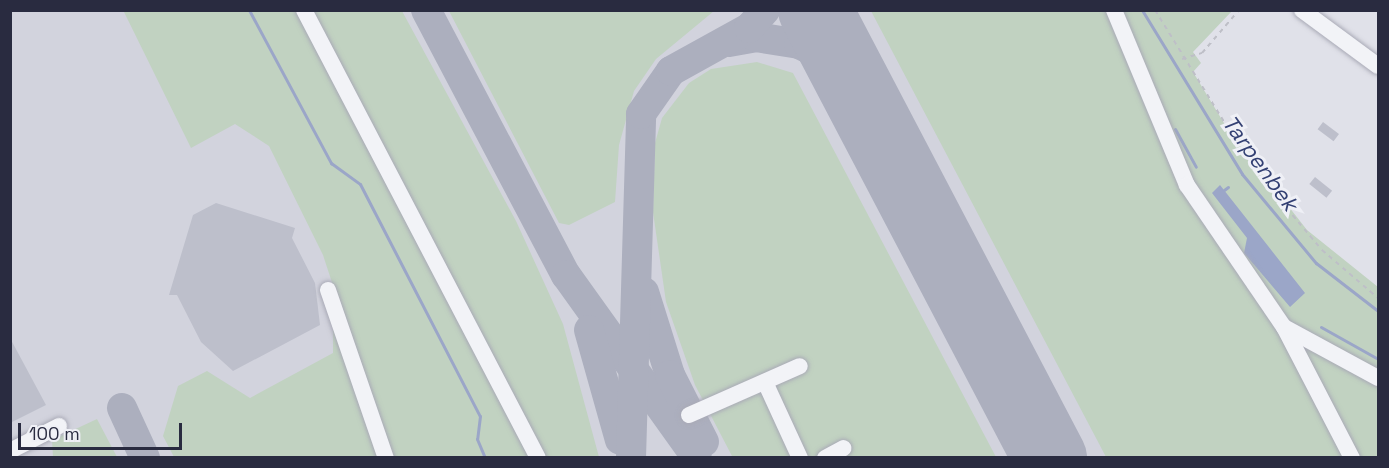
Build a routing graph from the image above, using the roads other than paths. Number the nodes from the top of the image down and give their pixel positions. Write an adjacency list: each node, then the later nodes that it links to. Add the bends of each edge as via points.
1 (304, 10): 15 (street)
2 (1114, 10): 6 (street, via 1187,185)
3 (1302, 10): 4 (street)
4 (1378, 66)
5 (328, 290): 14 (street)
6 (1284, 327): 8 (street); 18 (street)
7 (800, 366): 9 (street)
8 (1378, 378)
9 (765, 382): 10 (street); 16 (street)
10 (689, 415)
11 (59, 426): 13 (street)
12 (844, 448): 17 (street)
13 (10, 451)
14 (386, 458)
15 (538, 458)
16 (800, 458)
17 (825, 458)
18 (1352, 458)

